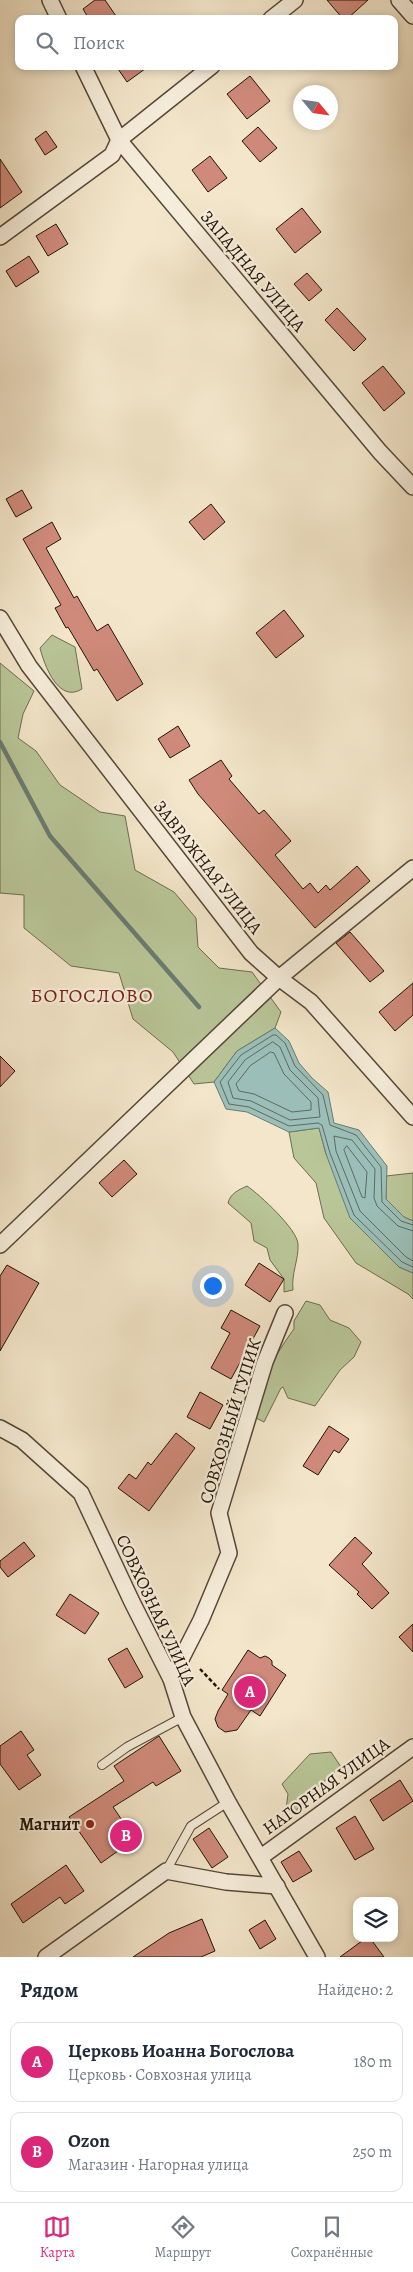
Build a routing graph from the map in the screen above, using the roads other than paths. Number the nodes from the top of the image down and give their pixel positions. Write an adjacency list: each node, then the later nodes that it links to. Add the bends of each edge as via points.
1 (50, 0): 5 (street)
2 (295, 0): 4 (street)
3 (399, 0): 6 (street)
4 (277, 10)
5 (57, 15)
6 (413, 16)
7 (85, 70): 9 (street, ЗАПАДНАЯ УЛИЦА)
8 (207, 70): 9 (street)
9 (119, 140): 10 (street, via 112,155); 11 (street, ЗАПАДНАЯ УЛИЦА, via 380,452)
10 (0, 237)
11 (413, 487)
12 (0, 618): 14 (street, ЗАВРАЖНАЯ УЛИЦА, via 29,666 251,953)
13 (413, 868): 14 (street)
14 (279, 978): 15 (street, ЗАВРАЖНАЯ УЛИЦА, via 311,1002); 16 (street)
15 (413, 1117)
16 (0, 1245)
17 (285, 1313): 19 (street, СОВХОЗНЫЙ ТУПИК, via 265,1362 219,1513 229,1553)
18 (0, 1428): 19 (street, СОВХОЗНАЯ УЛИЦА, via 22,1440 81,1493)
19 (172, 1679): 20 (street, СОВХОЗНАЯ УЛИЦА)
20 (183, 1717): 22 (lane, via 127,1747); 23 (street, СОВХОЗНАЯ УЛИЦА)
21 (413, 1746): 24 (street, НАГОРНАЯ УЛИЦА)
22 (102, 1765)
23 (228, 1802): 24 (street, СОВХОЗНАЯ УЛИЦА); 25 (lane, via 191,1826)
24 (261, 1857): 26 (street, СОВХОЗНАЯ УЛИЦА)
25 (166, 1871): 26 (street, via 226,1882); 27 (street)
26 (277, 1886): 28 (street, СОВХОЗНАЯ УЛИЦА)
27 (46, 1957)
28 (316, 1957)

